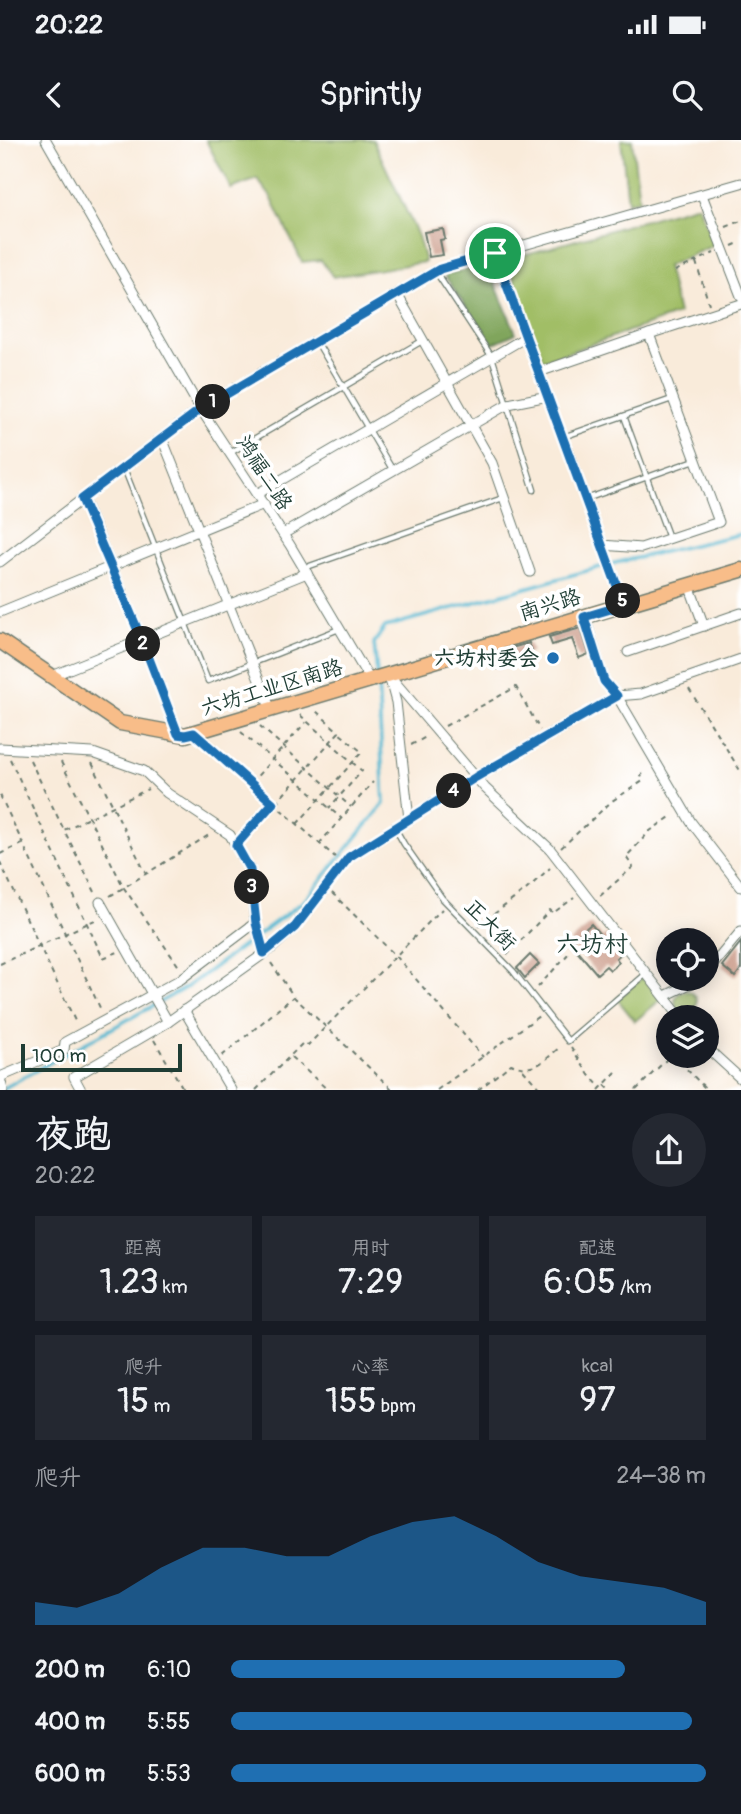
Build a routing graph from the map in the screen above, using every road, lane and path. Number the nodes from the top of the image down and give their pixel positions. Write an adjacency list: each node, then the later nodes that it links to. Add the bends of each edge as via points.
1 (46, 140): 26 (street, 鸿福二路)
2 (741, 183): 3 (street)
3 (702, 195): 5 (street); 7 (street)
4 (741, 221): 5 (path)
5 (716, 231): 6 (street)
6 (723, 250): 8 (path); 12 (street)
7 (495, 253): 10 (street); 16 (street)
8 (696, 261): 9 (path); 14 (path)
9 (675, 271)
10 (435, 272): 11 (street); 19 (lane)
11 (397, 294): 17 (street); 18 (street)
12 (741, 296)
13 (741, 304): 14 (street)
14 (712, 313): 15 (street)
15 (649, 334): 20 (street); 24 (street)
16 (526, 337): 19 (street); 20 (street)
17 (317, 341): 22 (lane); 26 (street)
18 (422, 341): 21 (street); 22 (lane)
19 (492, 357): 21 (street); 25 (lane)
20 (539, 372): 23 (street)
21 (446, 384): 28 (street); 29 (street)
22 (344, 386): 29 (lane); 32 (lane)
23 (548, 396): 25 (street); 30 (street)
24 (673, 398): 27 (lane); 33 (street)
25 (508, 404): 28 (street); 37 (lane)
26 (201, 409): 31 (street); 32 (street, 鸿福二路)
27 (624, 416): 30 (lane); 36 (lane)
28 (470, 425): 35 (street); 39 (street, via 492,463)
29 (369, 429): 35 (lane); 38 (street)
30 (563, 437): 41 (street)
31 (162, 438): 34 (street); 43 (street)
32 (230, 453): 38 (street, 鸿福二路)
33 (696, 460): 36 (lane); 45 (street, via 719,522)
34 (124, 468): 40 (street); 47 (lane)
35 (392, 469): 44 (street)
36 (646, 478): 41 (lane); 45 (lane)
37 (534, 490)
38 (257, 494): 42 (street, 鸿福二路)
39 (504, 498): 51 (lane); 52 (street)
40 (82, 499): 48 (street); 49 (street)
41 (586, 499): 46 (street)
42 (264, 504): 43 (street); 44 (street, 鸿福二路)
43 (200, 530): 47 (street); 54 (street)
44 (283, 534): 51 (street, 鸿福二路)
45 (669, 538): 46 (street, via 641,548)
46 (602, 545): 55 (street)
47 (155, 548): 49 (street); 59 (lane)
48 (0, 562)
49 (111, 566): 56 (street); 62 (street)
50 (741, 569): 53 (main road, 南兴路)
51 (305, 570): 54 (street); 61 (street, 鸿福二路)
52 (530, 572)
53 (689, 585): 55 (main road, 南兴路); 60 (street)
54 (230, 604): 59 (street); 66 (street)
55 (624, 605): 58 (main road, 南兴路)
56 (0, 612)
57 (741, 613): 60 (street)
58 (584, 617): 68 (main road, 南兴路); 70 (street, via 604,681)
59 (185, 622): 62 (street); 66 (lane, via 208,681)
60 (704, 626): 64 (street)
61 (340, 629): 66 (lane); 68 (street, 鸿福二路)
62 (142, 640): 67 (street); 80 (street)
63 (0, 641): 67 (main road, 六坊工业区南路)
64 (628, 652)
65 (741, 659): 69 (street)
66 (253, 664): 73 (street)
67 (52, 676): 80 (main road, 六坊工业区南路, via 120,723)
68 (379, 678): 71 (main road, 六坊工业区南路); 77 (street, 鸿福二路); 87 (street, via 396,702)
69 (683, 680): 70 (street, via 641,694); 92 (path)
70 (617, 696): 81 (street); 90 (street)
71 (303, 700): 72 (main road, 六坊工业区南路); 78 (path)
72 (288, 705): 73 (main road, 六坊工业区南路); 75 (path)
73 (271, 710): 74 (main road, 六坊工业区南路)
74 (249, 716): 76 (main road, 六坊工业区南路); 83 (path)
75 (307, 721): 82 (path); 83 (path)
76 (229, 722): 79 (main road, 六坊工业区南路); 94 (path)
77 (436, 731): 81 (path, via 516,687); 87 (path); 93 (street, 鸿福二路)
78 (339, 732): 82 (path); 89 (path, via 362,752)
79 (194, 733): 80 (main road, 六坊工业区南路); 96 (path)
80 (178, 734)
81 (545, 737): 93 (street)
82 (330, 742): 89 (path); 91 (path)
83 (283, 747): 91 (path); 96 (path)
84 (3, 748): 85 (street); 130 (path)
85 (25, 750): 86 (street); 112 (path)
86 (56, 751): 88 (street); 106 (path)
87 (401, 751): 108 (street)
88 (87, 753): 97 (street, via 144,771); 102 (path)
89 (352, 762): 98 (path); 104 (path, via 362,771)
90 (657, 765): 105 (street); 118 (path, via 641,775 643,781 612,801)
91 (307, 768): 94 (path); 98 (path)
92 (741, 772)
93 (476, 777): 108 (street); 118 (street, 鸿福二路)
94 (296, 780): 100 (path); 101 (path)
95 (373, 782): 103 (path)
96 (251, 783): 101 (path)
97 (158, 784): 102 (path); 110 (street)
98 (329, 788): 100 (path); 103 (path)
99 (0, 795): 113 (path)
100 (319, 799): 104 (path); 109 (path)
101 (274, 804): 109 (path); 115 (path)
102 (113, 806): 106 (path); 120 (path)
103 (351, 807): 107 (path)
104 (329, 808): 107 (path)
105 (683, 808): 122 (street); 126 (path, via 650,831 626,857 633,867)
106 (89, 818): 112 (path); 123 (path)
107 (341, 818): 114 (path)
108 (409, 819): 111 (street)
109 (297, 824): 114 (path)
110 (220, 828): 115 (street); 120 (path)
111 (396, 828): 121 (street, via 349,857); 127 (lane, 正大街)
112 (64, 830): 125 (path)
113 (23, 844): 116 (path); 151 (path)
114 (319, 844): 117 (path)
115 (236, 845): 129 (street, via 250,870)
116 (0, 854)
117 (332, 855)
118 (556, 857): 124 (street, 鸿福二路); 131 (path, via 527,890)
119 (0, 862): 133 (path)
120 (146, 874): 123 (path)
121 (327, 887): 136 (street, via 295,927); 137 (path)
122 (741, 887)
123 (124, 888): 125 (path); 142 (path)
124 (584, 891): 126 (street, 鸿福二路); 139 (path, via 553,913 550,910)
125 (100, 902): 128 (street)
126 (592, 902): 141 (street, 鸿福二路)
127 (447, 904): 131 (lane, 正大街); 137 (path)
128 (107, 915): 130 (path); 134 (street)
129 (256, 923): 136 (street); 142 (street)
130 (87, 924): 133 (path); 134 (path, via 103,958)
131 (472, 930): 139 (lane, 正大街)
132 (741, 931): 138 (street)
133 (39, 946): 140 (path); 154 (path)
134 (127, 948): 144 (street)
135 (570, 952): 145 (path)
136 (264, 953): 147 (path); 149 (street)
137 (396, 956): 153 (path); 158 (path)
138 (719, 958)
139 (502, 959): 145 (lane, 正大街)
140 (0, 964)
141 (647, 974): 146 (street, 鸿福二路); 156 (lane)
142 (185, 976): 144 (street)
143 (675, 991): 146 (street)
144 (152, 993): 151 (street); 152 (street)
145 (531, 993): 150 (lane, 正大街)
146 (665, 996): 148 (street, 鸿福二路)
147 (294, 997): 153 (path); 160 (path)
148 (671, 1005)
149 (184, 1010): 152 (street); 160 (street)
150 (545, 1011): 156 (lane, 正大街); 158 (path)
151 (106, 1019): 154 (street)
152 (168, 1022): 155 (street)
153 (325, 1028): 157 (path); 175 (path)
154 (80, 1033): 165 (street, via 65,1042 64,1050)
155 (149, 1033): 170 (street, via 74,1077); 171 (path)
156 (568, 1041): 163 (path, via 539,1065); 168 (path)
157 (290, 1056): 173 (path); 174 (path)
158 (482, 1057): 176 (path)
159 (719, 1059): 166 (street)
160 (215, 1062): 172 (street)
161 (659, 1068): 180 (path)
162 (685, 1068): 181 (path)
163 (522, 1069): 177 (path, via 510,1064); 178 (path)
164 (616, 1072): 167 (path)
165 (0, 1077): 169 (street)
166 (741, 1079)
167 (605, 1084): 168 (path); 179 (path)
168 (600, 1089)
169 (3, 1090)
170 (81, 1090)
171 (184, 1090)
172 (231, 1090)
173 (256, 1090)
174 (328, 1090)
175 (393, 1090)
176 (438, 1090)
177 (478, 1090)
178 (541, 1090)
179 (610, 1090)
180 (636, 1090)
181 (707, 1090)

